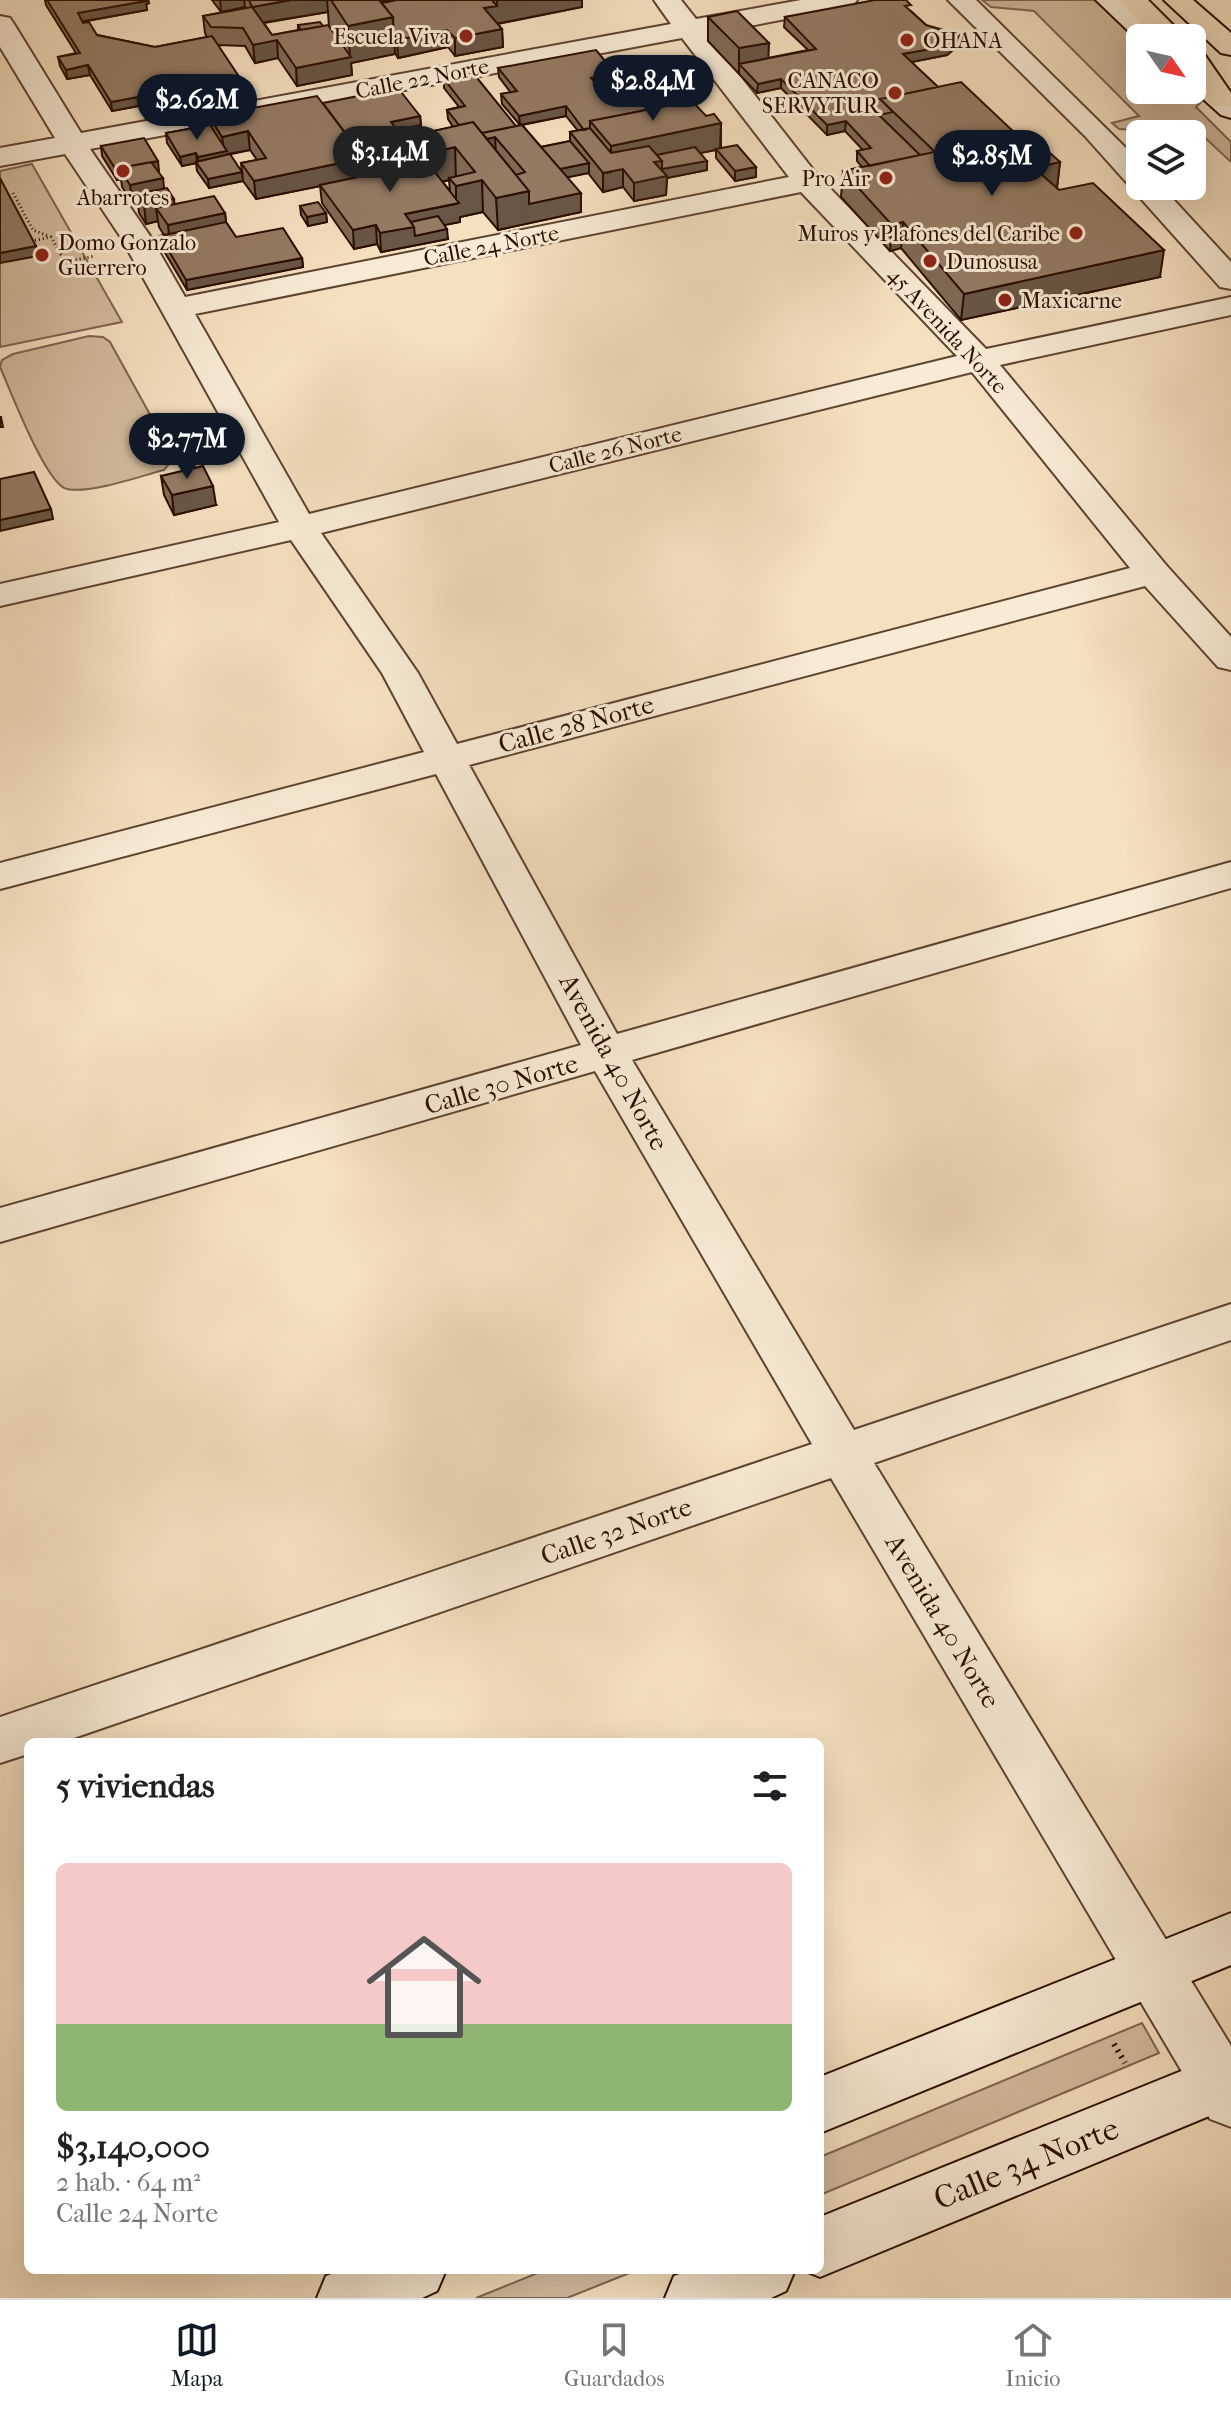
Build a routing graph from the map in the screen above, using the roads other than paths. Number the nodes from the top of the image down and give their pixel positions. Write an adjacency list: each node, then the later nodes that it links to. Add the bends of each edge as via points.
1 (667, 0): 10 (street, 45 Avenida Norte)
2 (844, 0): 10 (street, Calle 22 Norte)
3 (961, 0): 17 (street)
4 (1109, 0): 8 (street)
5 (1132, 0): 9 (highway)
6 (1177, 0): 11 (highway)
7 (0, 24): 15 (street, Avenida 40 Norte)
8 (1136, 24)
9 (1157, 24)
10 (688, 28): 15 (street, Calle 22 Norte); 18 (street, 45 Avenida Norte)
11 (1231, 47)
12 (1206, 76): 14 (highway)
13 (1206, 86): 14 (street)
14 (1226, 104)
15 (72, 143): 16 (street, Calle 22 Norte); 22 (street, Avenida 40 Norte)
16 (0, 157)
17 (1126, 166)
18 (808, 182): 22 (street, Calle 24 Norte); 23 (street, 45 Avenida Norte)
19 (1158, 200): 20 (street)
20 (1231, 280)
21 (1231, 306): 23 (street, Calle 26 Norte)
22 (175, 309): 24 (street, Avenida 40 Norte)
23 (980, 361): 24 (street, Calle 26 Norte); 25 (street, 45 Avenida Norte)
24 (300, 528): 26 (street, Calle 26 Norte); 28 (street, Avenida 40 Norte, via 400,673)
25 (1153, 573): 27 (street, 45 Avenida Norte); 28 (street, Calle 28 Norte)
26 (0, 595)
27 (1231, 659)
28 (448, 758): 30 (street, Calle 28 Norte); 31 (street, Avenida 40 Norte)
29 (1231, 875): 31 (street, Calle 30 Norte)
30 (0, 876)
31 (607, 1054): 32 (street, Calle 30 Norte); 34 (street, Avenida 40 Norte)
32 (0, 1225)
33 (1231, 1322): 34 (street, Calle 32 Norte)
34 (843, 1455): 35 (street, Calle 32 Norte); 37 (street, Avenida 40 Norte)
35 (0, 1740)
36 (1231, 1939): 37 (street)
37 (1154, 1971): 38 (street, Avenida 40 Norte); 39 (street)
38 (1228, 2087): 40 (street, Calle 34 Norte)
39 (824, 2103)
40 (824, 2245)
41 (406, 2274): 43 (street)
42 (755, 2274): 44 (street)
43 (348, 2298)
44 (696, 2298)

